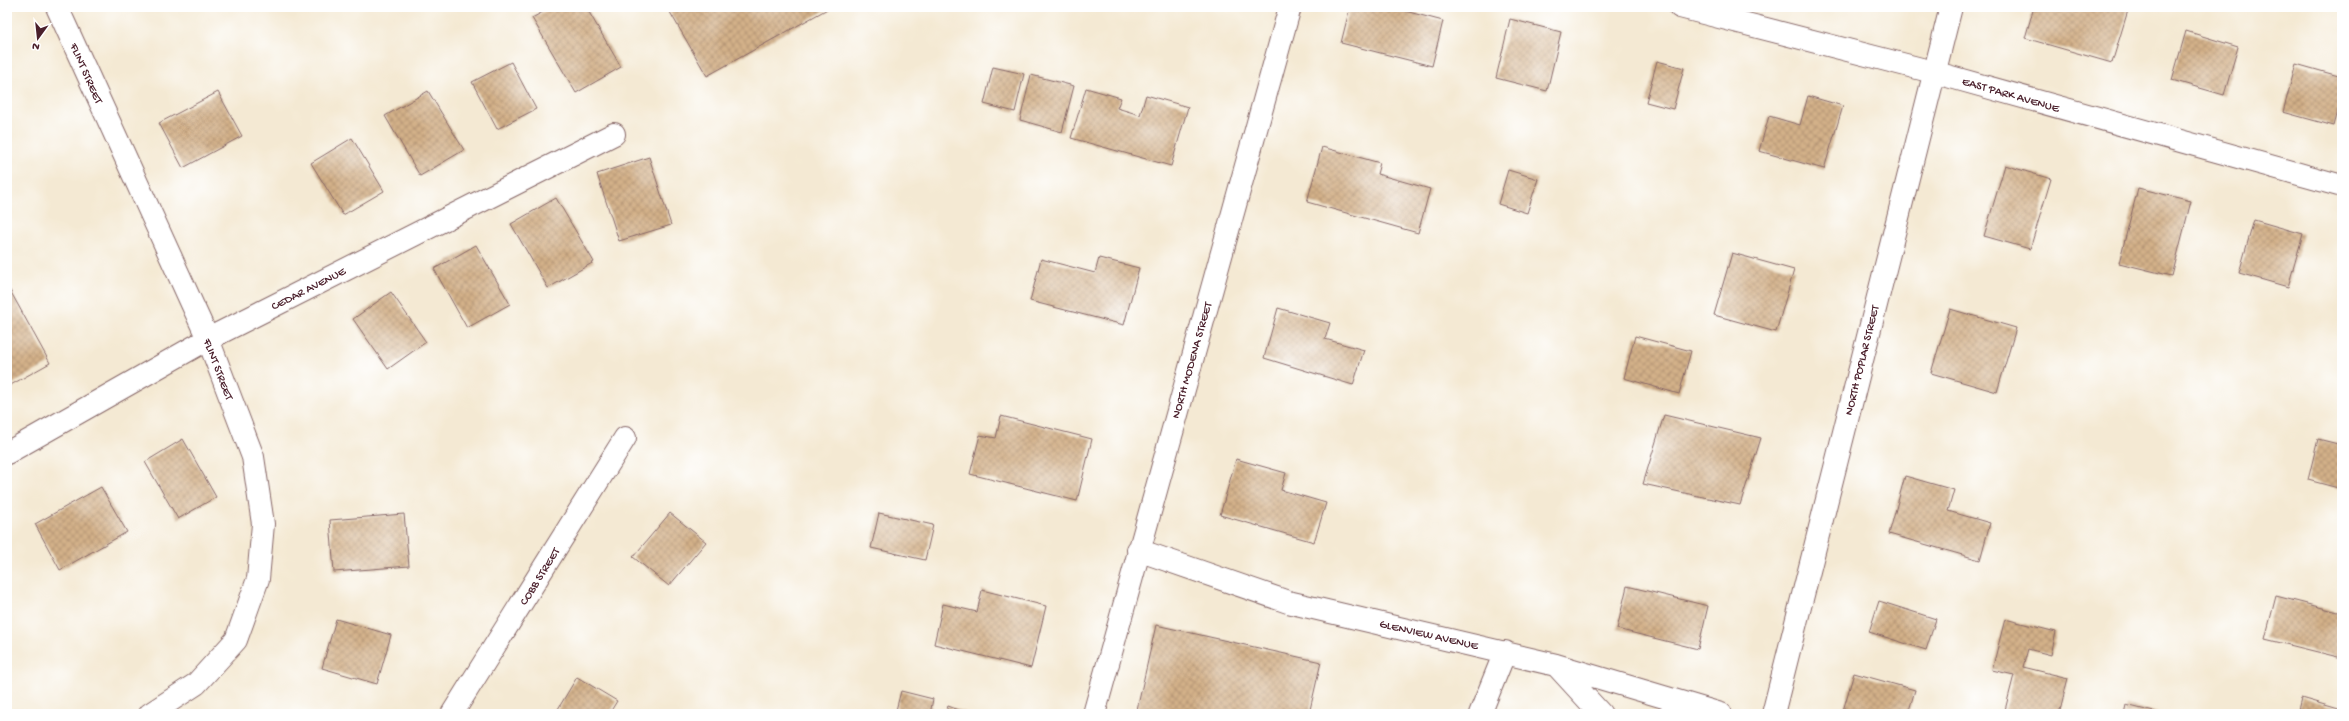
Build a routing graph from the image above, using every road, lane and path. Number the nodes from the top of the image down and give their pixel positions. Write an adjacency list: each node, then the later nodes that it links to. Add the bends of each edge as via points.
1 (57, 7): 8 (street, FLINT STREET)
2 (1290, 7): 11 (street, NORTH MODENA STREET)
3 (1680, 7): 5 (street, EAST PARK AVENUE)
4 (1951, 7): 5 (street, NORTH POPLAR STREET)
5 (1933, 72): 7 (street, EAST PARK AVENUE); 20 (street, NORTH POPLAR STREET)
6 (614, 134): 8 (street, CEDAR AVENUE)
7 (2342, 186)
8 (208, 339): 10 (street, CEDAR AVENUE); 14 (street, FLINT STREET, via 253,457 263,524 258,580 236,640 196,684)
9 (625, 438): 15 (street, COBB STREET)
10 (7, 453)
11 (1138, 550): 12 (street, GLENVIEW AVENUE, via 1288,602); 16 (street, NORTH MODENA STREET)
12 (1505, 652): 13 (street, GLENVIEW AVENUE); 17 (street)
13 (1556, 665): 18 (street); 19 (street, GLENVIEW AVENUE)
14 (150, 714)
15 (452, 714)
16 (1094, 714)
17 (1480, 714)
18 (1602, 714)
19 (1720, 714)
20 (1773, 714)

